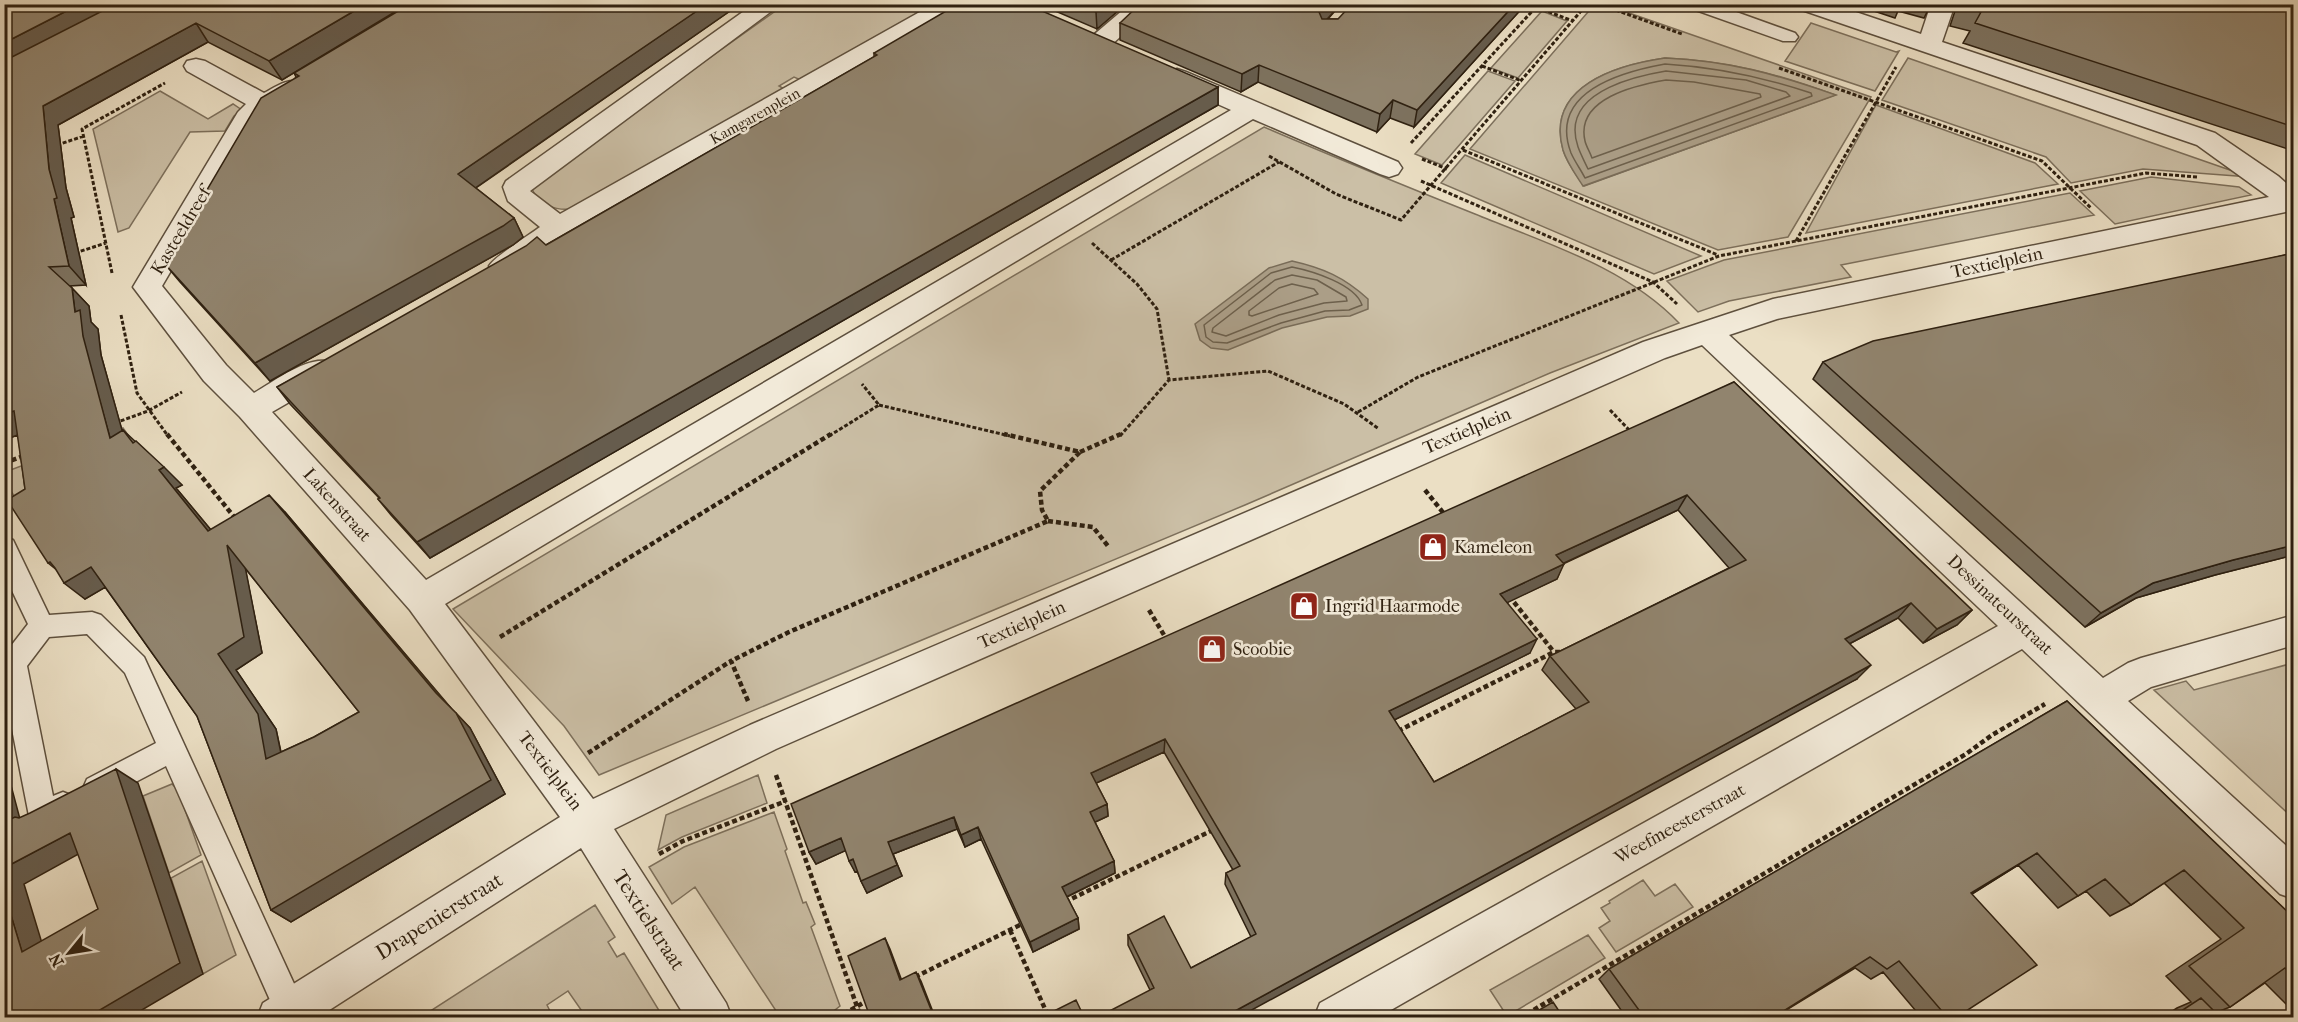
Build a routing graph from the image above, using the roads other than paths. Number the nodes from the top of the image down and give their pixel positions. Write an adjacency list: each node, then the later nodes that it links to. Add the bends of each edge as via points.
1 (770, 4): 17 (street, via 516,187 518,195)
2 (952, 4): 17 (street, Kamgarenplein)
3 (1145, 4): 8 (street)
4 (1696, 4): 7 (lane)
5 (1807, 4): 9 (street, Textielplein)
6 (1943, 4): 9 (street)
7 (1789, 37)
8 (1100, 43)
9 (1929, 45): 16 (street, Textielplein, via 2206,139)
10 (196, 66): 13 (street)
11 (1154, 66): 14 (street)
12 (304, 80): 13 (street, Kasteeldreef)
13 (265, 104): 21 (street, Kasteeldreef, via 251,112 147,287 215,373)
14 (1251, 109): 15 (street); 23 (street)
15 (1389, 168)
16 (2292, 202): 19 (street, Textielplein, via 1773,309)
17 (558, 227): 18 (street, Kamgarenplein, via 524,254)
18 (483, 277)
19 (1706, 331): 25 (street, Dessinateurstraat); 29 (street, Textielplein, via 1654,350 763,737)
20 (342, 358): 21 (street)
21 (251, 410): 23 (street, Lakenstraat)
22 (4, 547): 24 (lane)
23 (422, 600): 29 (street, Textielplein)
24 (42, 626): 28 (lane, Drapenierstraat, via 92,623 135,665); 28 (lane, via 13,664 43,816)
25 (2025, 629): 27 (street, Dessinateurstraat); 33 (street, Weefmeesterstraat)
26 (2294, 630): 27 (street)
27 (2092, 691): 30 (street, Dessinateurstraat)
28 (172, 749): 31 (lane, Drapenierstraat)
29 (587, 822): 31 (street, Drapenierstraat); 32 (street, Textielstraat)
30 (2294, 880)
31 (284, 1014)
32 (711, 1017)
33 (1335, 1017)

